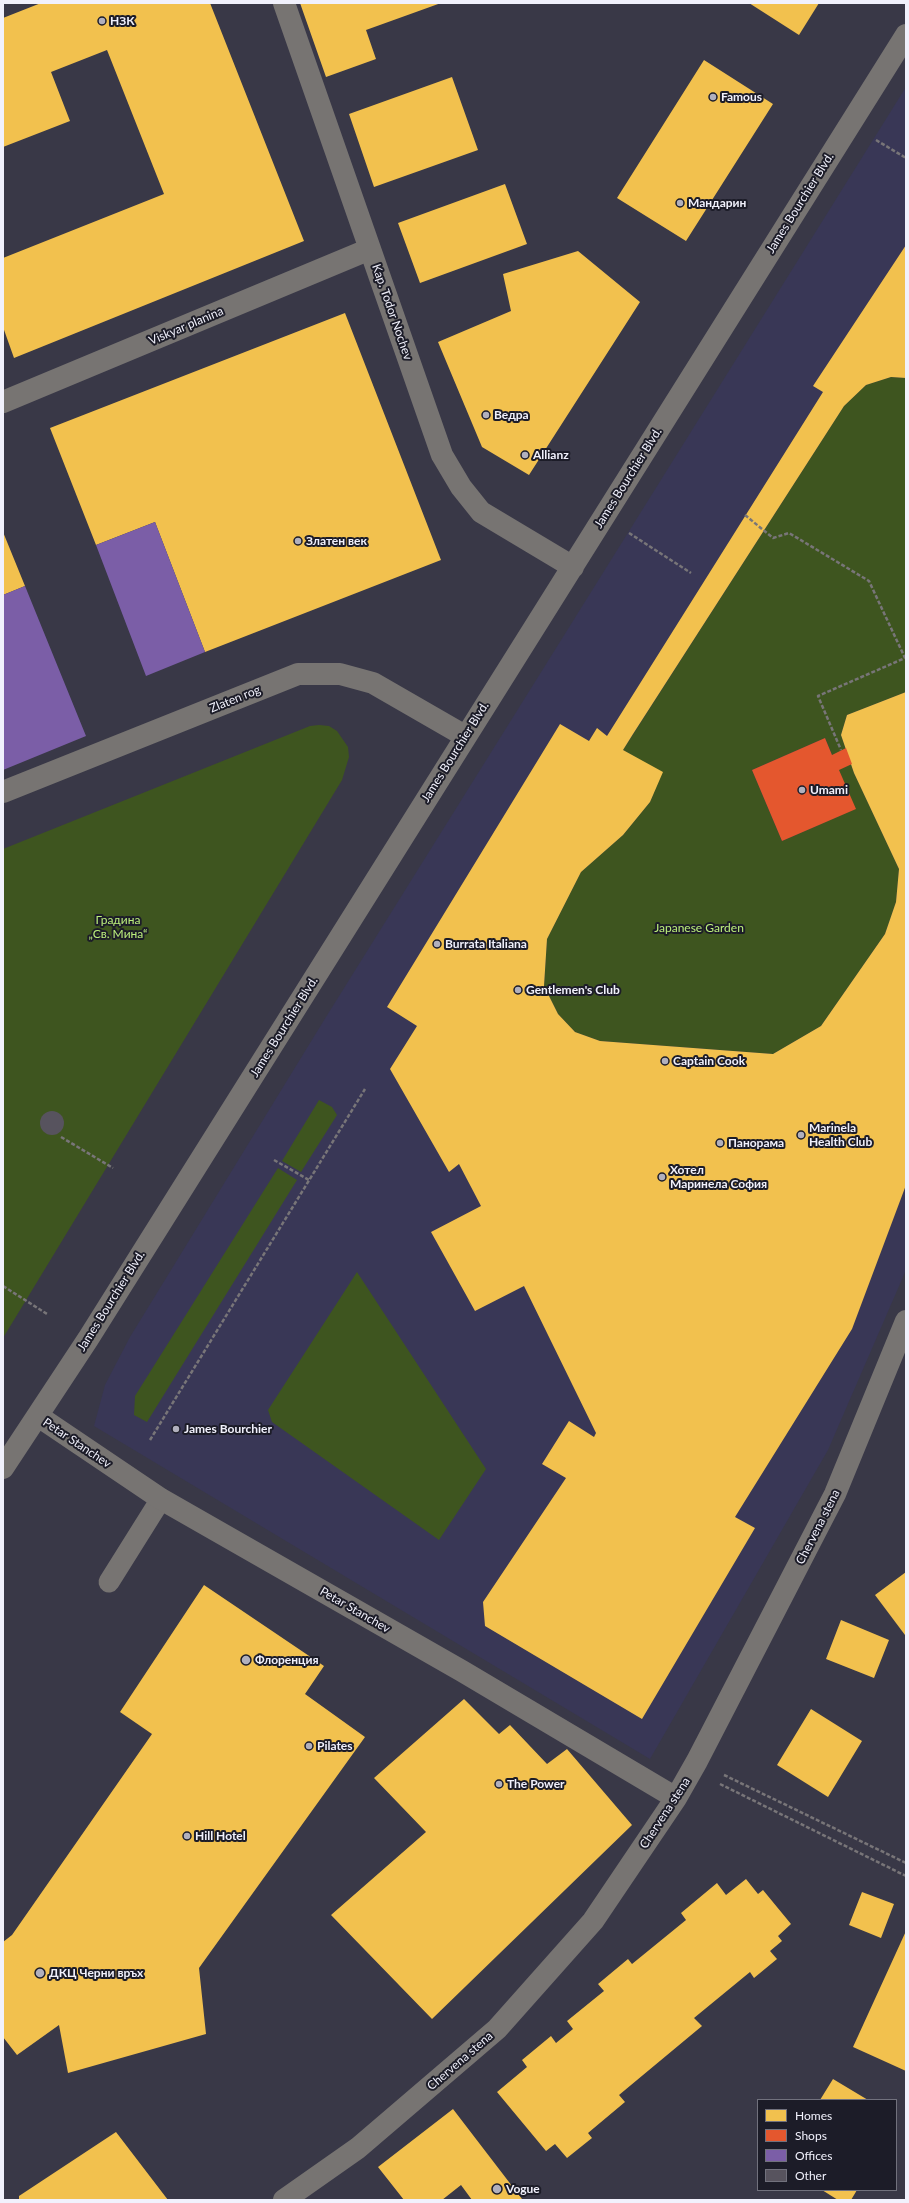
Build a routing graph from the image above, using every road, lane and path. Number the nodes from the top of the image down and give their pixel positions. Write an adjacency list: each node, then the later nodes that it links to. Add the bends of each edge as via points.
1 (284, 3): 3 (street, Kap. Todor Nochev)
2 (906, 35): 7 (street, James Bourchier Blvd.)
3 (370, 249): 4 (street, Viskyar planina); 7 (street, Kap. Todor Nochev, via 442,455 461,487 481,512)
4 (3, 402)
5 (745, 515): 10 (path, via 772,538 789,532 869,581 905,658 818,696)
6 (636, 538): 8 (path)
7 (573, 567): 9 (street, James Bourchier Blvd.)
8 (691, 574)
9 (465, 736): 11 (street, Zlaten rog, via 373,683 340,674 298,674); 20 (street, James Bourchier Blvd.)
10 (841, 750)
11 (3, 792)
12 (365, 1089): 16 (path)
13 (61, 1137): 15 (path)
14 (274, 1160): 16 (path)
15 (113, 1168)
16 (309, 1180): 21 (path)
17 (3, 1286): 18 (path)
18 (47, 1314)
19 (906, 1321): 25 (street, Chervena stena, via 835,1494)
20 (38, 1416): 22 (street, James Bourchier Blvd.); 23 (street, Petar Stanchev)
21 (150, 1440)
22 (3, 1468)
23 (160, 1499): 24 (lane); 26 (street, Petar Stanchev, via 456,1667)
24 (109, 1582)
25 (694, 1766): 26 (street, Chervena stena); 27 (path); 28 (path)
26 (676, 1798): 29 (street, Chervena stena, via 593,1921 497,2029 358,2148)
27 (906, 1863)
28 (906, 1876)
29 (284, 2200)

